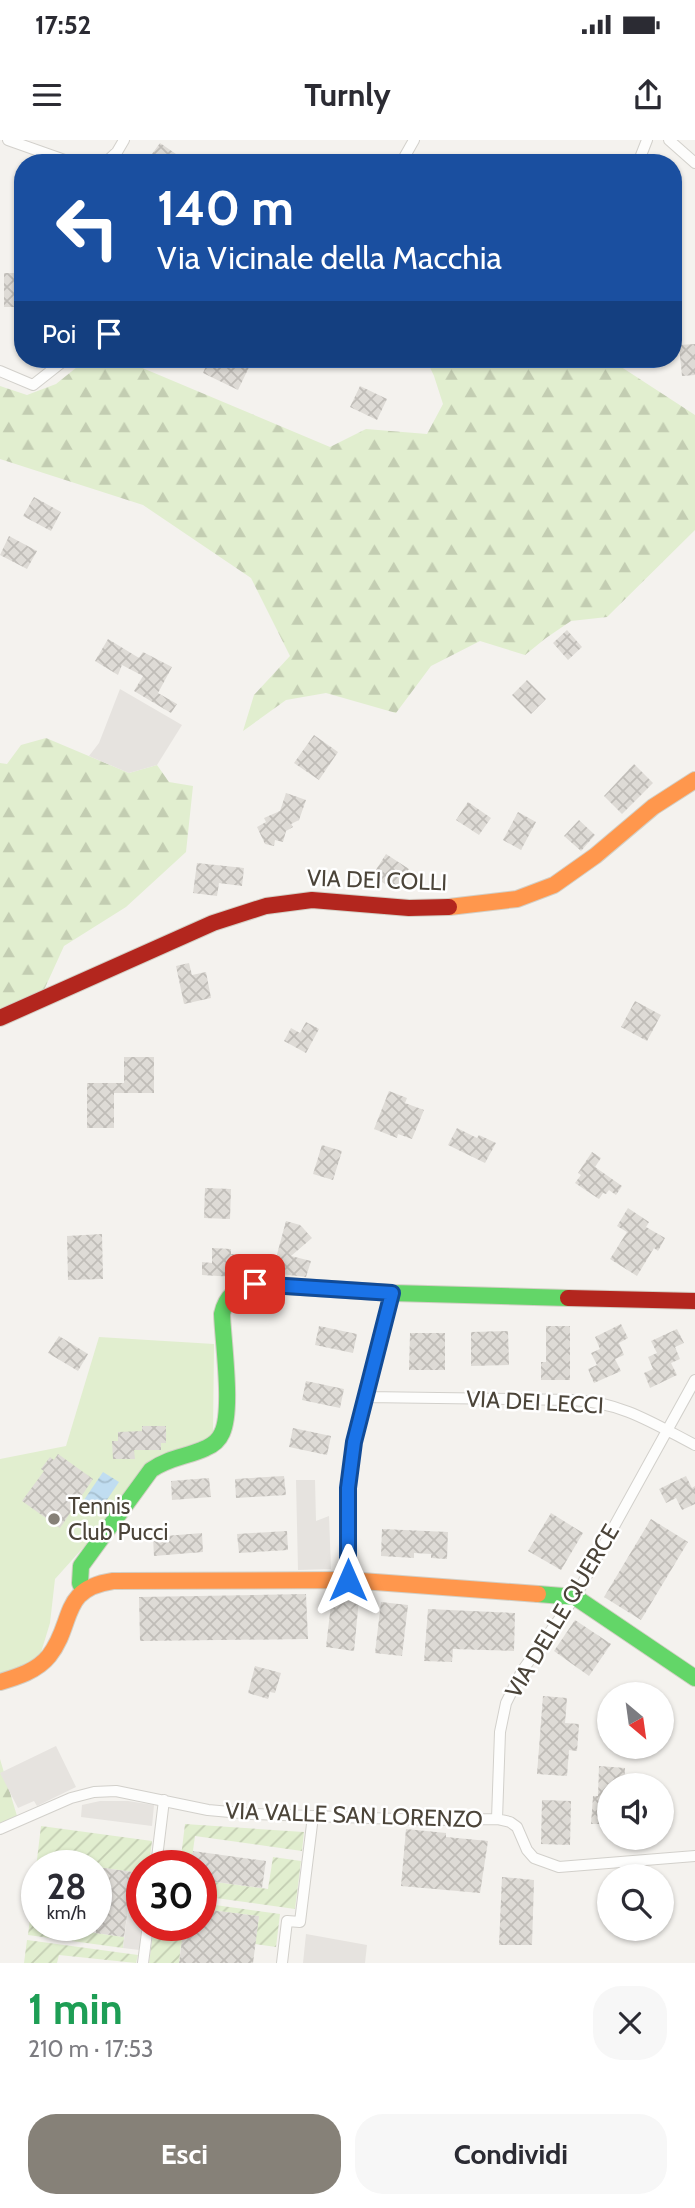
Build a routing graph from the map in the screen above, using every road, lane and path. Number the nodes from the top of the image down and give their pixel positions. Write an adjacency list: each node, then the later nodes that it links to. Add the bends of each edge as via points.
1 (8, 140): 3 (street)
2 (669, 140): 4 (street)
3 (48, 154)
4 (695, 163)
5 (55, 368): 6 (street, via 33,385)
6 (0, 371)
7 (695, 780): 8 (street, VIA DEI COLLI, via 666,797 571,874 531,895 457,906 397,907 316,898 260,907)
8 (0, 1018)
9 (392, 1293): 10 (street); 12 (street); 16 (street, via 255,1284 233,1292 222,1314 227,1410 223,1433 207,1448 166,1460 152,1470 81,1566)
10 (695, 1301)
11 (695, 1380): 13 (street, VIA DELLE QUERCE)
12 (366, 1397): 13 (street, VIA DEI LECCI, via 582,1400 628,1410); 15 (street, via 348,1488)
13 (666, 1430): 14 (street, VIA DEI LECCI); 17 (street, VIA DELLE QUERCE)
14 (695, 1445)
15 (348, 1580): 16 (street, via 107,1581); 17 (street)
16 (83, 1590): 19 (street, via 71,1605 60,1638 47,1658 26,1673)
17 (575, 1597): 18 (street); 22 (street, VIA DELLE QUERCE, via 522,1671 506,1703 500,1732)
18 (695, 1678)
19 (0, 1682)
20 (164, 1800): 21 (street, VIA VALLE SAN LORENZO, via 228,1812); 23 (street, VIA VALLE SAN LORENZO, via 123,1791 94,1792 57,1802); 24 (street)
21 (313, 1816): 22 (street, VIA VALLE SAN LORENZO); 28 (street, via 300,1923 287,1921)
22 (497, 1819): 25 (street, VIA VALLE SAN LORENZO, via 513,1823 530,1854 553,1866)
23 (0, 1829)
24 (158, 1850)
25 (695, 1856)
26 (146, 1941): 27 (street)
27 (143, 1963)
28 (282, 1963)

